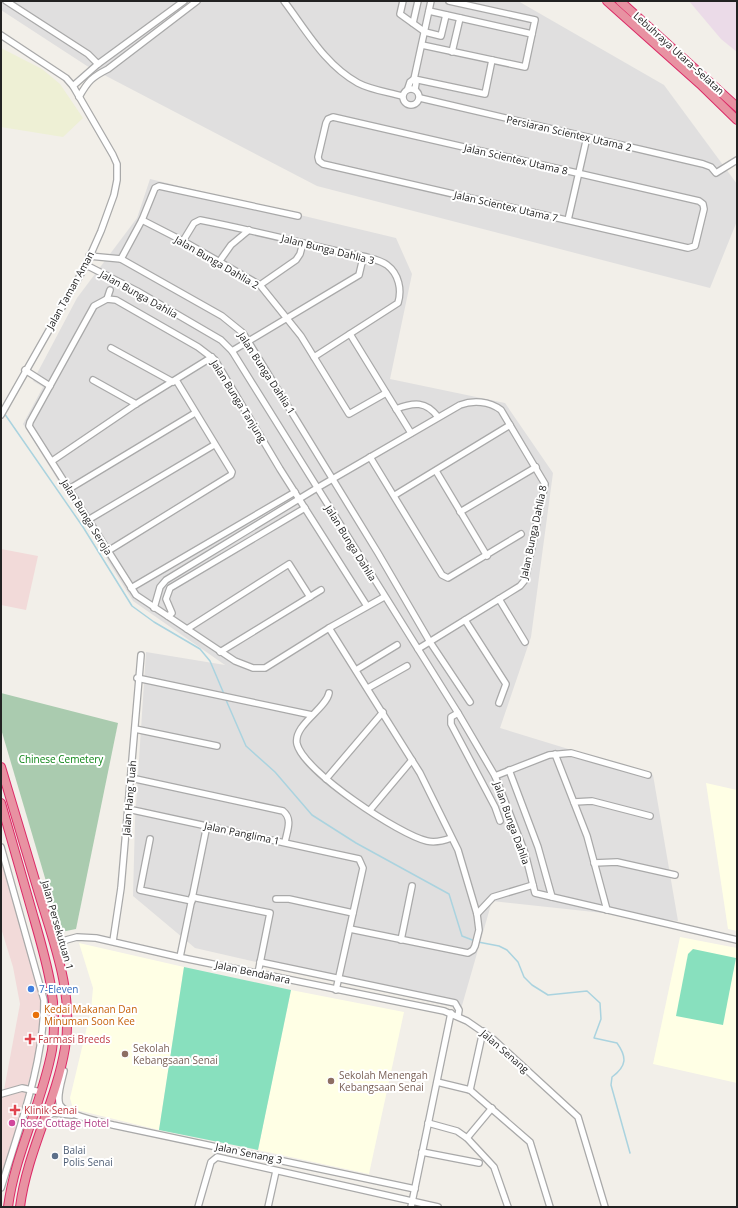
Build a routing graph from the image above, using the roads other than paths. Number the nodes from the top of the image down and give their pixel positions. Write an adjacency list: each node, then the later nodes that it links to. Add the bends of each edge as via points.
1 (6, 1): 24 (street, via 88,54)
2 (184, 1): 24 (street)
3 (197, 1): 23 (street)
4 (284, 1): 29 (street, via 331,64 359,83)
5 (403, 1): 14 (street, via 400,14)
6 (418, 1): 14 (street)
7 (431, 1): 11 (street)
8 (449, 1): 16 (street, via 535,20)
9 (607, 1): 33 (highway, Lebuhraya Utara–Selatan)
10 (620, 1): 32 (highway, Lebuhraya Utara–Selatan)
11 (429, 11): 12 (street); 15 (street)
12 (446, 15): 13 (street); 15 (street, via 442,36)
13 (460, 18): 16 (street); 21 (street)
14 (412, 23): 15 (street)
15 (425, 32): 19 (street)
16 (532, 34): 22 (street, via 524,67)
17 (1, 35): 20 (street, Jalan Taman Aman)
18 (1, 39): 20 (street, Jalan Taman Aman)
19 (422, 45): 21 (street); 25 (street)
20 (24, 50): 26 (street, Jalan Taman Aman)
21 (452, 52): 22 (street)
22 (492, 60): 25 (street, via 485,94)
23 (117, 61): 24 (street, via 108,65); 30 (street, via 87,82)
24 (98, 64): 26 (street)
25 (414, 79): 27 (street); 28 (street)
26 (74, 86): 30 (street, Jalan Taman Aman)
27 (408, 88): 28 (street); 29 (street)
28 (416, 89): 31 (street)
29 (402, 96): 31 (street, via 410,105 415,104)
30 (79, 97): 45 (street, Jalan Taman Aman, via 113,155 118,173 114,195)
31 (420, 98): 34 (street, Persiaran Scientex Utama 2)
32 (737, 107)
33 (737, 120)
34 (587, 136): 35 (street, Persiaran Scientex Utama 2, via 703,164 716,172); 37 (street)
35 (737, 160)
36 (323, 164): 37 (street, Jalan Scientex Utama 8, via 318,157 326,123 328,119 333,118); 40 (street, Jalan Scientex Utama 7)
37 (578, 174): 40 (street); 44 (street, Jalan Scientex Utama 8, via 699,201 704,209 698,241 695,246)
38 (298, 216): 39 (street, via 159,186 155,188)
39 (142, 220): 42 (street, Jalan Bunga Dahlia 2); 47 (street)
40 (568, 220): 44 (street, Jalan Scientex Utama 7)
41 (249, 230): 42 (street, Jalan Bunga Dahlia 3, via 200,220 194,223); 43 (street, Jalan Bunga Dahlia 3); 48 (street, via 231,245)
42 (183, 241): 48 (street, Jalan Bunga Dahlia 2)
43 (303, 243): 46 (street, Jalan Bunga Dahlia 3); 50 (street, via 298,257)
44 (688, 248)
45 (89, 256): 47 (street, Jalan Bunga Dahlia 1); 49 (street, Jalan Taman Aman)
46 (363, 258): 53 (street, via 359,275); 54 (street, Jalan Bunga Dahlia 3, via 381,262 393,270 401,293 398,303)
47 (121, 259): 55 (street, Jalan Bunga Dahlia 1, via 222,316 238,328)
48 (219, 262): 50 (street, Jalan Bunga Dahlia 2)
49 (86, 265): 57 (street, Jalan Bunga Dahlia, via 137,291 221,340); 60 (street, Jalan Taman Aman)
50 (260, 285): 53 (street, Jalan Bunga Dahlia 2)
51 (110, 290): 52 (street)
52 (106, 299): 58 (street, Jalan Bunga Tanjung, via 116,300); 63 (street, Jalan Bunga Seroja, via 94,306)
53 (288, 318): 55 (street); 59 (street, Jalan Bunga Dahlia 2)
54 (350, 334): 59 (street, Jalan Bunga Dahlia 3); 64 (street)
55 (248, 341): 57 (street); 77 (street, Jalan Bunga Dahlia 1)
56 (111, 348): 62 (street)
57 (232, 351): 78 (street, Jalan Bunga Dahlia)
58 (212, 357): 62 (street); 80 (street, Jalan Bunga Tanjung)
59 (314, 357): 64 (street, Jalan Bunga Dahlia 2, via 349,414)
60 (25, 370): 63 (street); 67 (street, Jalan Taman Aman)
61 (93, 380): 65 (street)
62 (175, 381): 65 (street); 68 (street)
63 (50, 386): 74 (street, Jalan Bunga Seroja, via 29,426)
64 (386, 393): 66 (street)
65 (136, 404): 74 (street)
66 (396, 409): 69 (street, via 420,404 429,407); 71 (street)
67 (2, 413)
68 (195, 413): 72 (street); 79 (street)
69 (438, 418): 70 (street, Jalan Bunga Dahlia 8, via 468,402 479,402 497,407); 71 (street, Jalan Bunga Dahlia 8)
70 (510, 425): 75 (street, Jalan Bunga Dahlia 8); 76 (street)
71 (411, 433): 73 (street, Jalan Bunga Dahlia 8)
72 (214, 445): 85 (street); 87 (street, via 232,472 228,478)
73 (370, 457): 77 (street, Jalan Bunga Dahlia 8); 81 (street)
74 (52, 461): 79 (street, Jalan Bunga Seroja)
75 (536, 467): 84 (street); 93 (street, Jalan Bunga Dahlia 8, via 545,484 525,580 520,586)
76 (436, 471): 81 (street); 84 (street)
77 (333, 479): 78 (street, Jalan Bunga Dahlia 8); 100 (street, Jalan Bunga Dahlia 1)
78 (317, 488): 82 (street, Jalan Bunga Dahlia 8); 92 (street, Jalan Bunga Dahlia)
79 (69, 489): 85 (street, Jalan Bunga Seroja)
80 (295, 492): 82 (street, Jalan Bunga Tanjung); 89 (street)
81 (395, 495): 88 (street, via 442,575 448,578)
82 (299, 499): 83 (street, Jalan Bunga Tanjung); 95 (street, Jalan Bunga Dahlia 8, via 166,580 160,587)
83 (305, 508): 94 (street, Jalan Bunga Tanjung); 96 (street, via 170,588 166,599 172,613)
84 (460, 512): 88 (street)
85 (88, 520): 87 (street, Jalan Bunga Seroja)
86 (521, 534): 88 (street)
87 (108, 551): 89 (street, Jalan Bunga Seroja)
88 (487, 556)
89 (131, 588): 95 (street, Jalan Bunga Seroja, via 141,600)
90 (321, 590): 91 (street)
91 (310, 597): 99 (street, via 289,564); 104 (street)
92 (384, 597): 94 (street); 103 (street, Jalan Bunga Dahlia)
93 (499, 598): 97 (street, Jalan Bunga Dahlia 8); 101 (street)
94 (367, 606): 98 (street)
95 (154, 608): 96 (street, Jalan Bunga Seroja)
96 (168, 616): 99 (street, Jalan Bunga Seroja)
97 (465, 620): 100 (street, Jalan Bunga Dahlia 8); 112 (street, via 506,684)
98 (329, 628): 104 (street, Jalan Bunga Seroja, via 266,667 246,666); 107 (street)
99 (187, 629): 104 (street, Jalan Bunga Seroja)
100 (430, 642): 103 (street, Jalan Bunga Dahlia 8); 111 (street, Jalan Bunga Dahlia 1)
101 (525, 642)
102 (397, 645): 107 (street)
103 (418, 649): 114 (street, Jalan Bunga Dahlia)
104 (220, 652)
105 (141, 655): 108 (street, Jalan Hang Tuah)
106 (407, 666): 109 (street)
107 (356, 670): 109 (street)
108 (137, 678): 115 (street); 116 (street, Jalan Hang Tuah)
109 (368, 688): 113 (street)
110 (329, 693): 115 (street)
111 (470, 702)
112 (500, 703)
113 (383, 712): 119 (street); 125 (street)
114 (458, 713): 123 (street, Jalan Bunga Dahlia); 131 (street, via 451,717 451,724)
115 (312, 715): 125 (street, via 300,731 297,745)
116 (135, 728): 117 (street); 124 (street, Jalan Hang Tuah)
117 (217, 746)
118 (555, 754): 121 (street); 122 (street, via 572,753); 126 (street)
119 (412, 760): 129 (street); 133 (street)
120 (1, 767): 151 (highway, Jalan Persekutuan 1)
121 (509, 770): 123 (street); 141 (street, via 538,847)
122 (648, 775)
123 (495, 776): 140 (street, Jalan Bunga Dahlia, via 525,853)
124 (131, 778): 128 (street, Jalan Hang Tuah); 135 (street, via 282,811 288,815 289,821)
125 (326, 779): 129 (street, via 345,795)
126 (574, 802): 130 (street, via 592,801); 137 (street, via 588,836)
127 (1, 803): 164 (highway, via 48,966 54,1013 52,1050)
128 (128, 809): 132 (street, Jalan Panglima 1); 150 (street, Jalan Hang Tuah)
129 (370, 810): 133 (street, via 426,841 439,842)
130 (650, 816)
131 (500, 821)
132 (207, 825): 135 (street, Jalan Panglima 1); 142 (street)
133 (451, 838): 146 (street, via 458,850)
134 (150, 839): 142 (street, via 139,889)
135 (285, 842): 145 (street, Jalan Panglima 1, via 356,857 362,862 363,868)
136 (1, 847): 162 (street, via 44,1000 44,1015)
137 (594, 863): 138 (street, via 617,862); 144 (street)
138 (675, 874)
139 (412, 886): 148 (street)
140 (534, 888): 141 (street, via 537,894); 146 (street, via 493,897)
141 (552, 897): 144 (street)
142 (192, 899): 152 (street); 153 (street, via 270,913)
143 (276, 899): 145 (street, via 289,899)
144 (607, 910): 149 (street)
145 (353, 913): 147 (street)
146 (477, 914): 148 (street, via 479,930 469,953)
147 (350, 929): 148 (street); 155 (street)
148 (401, 940)
149 (737, 940)
150 (113, 941): 151 (street, Jalan Bendahara, via 81,937); 152 (street, Jalan Bendahara)
151 (55, 943): 160 (highway, Jalan Persekutuan 1, via 66,989)
152 (180, 957): 154 (street, Jalan Bendahara)
153 (260, 962): 154 (street); 155 (street)
154 (258, 973): 156 (street, Jalan Bendahara)
155 (339, 979): 156 (street); 158 (street, via 455,1003 459,1010)
156 (336, 990): 157 (street, Jalan Bendahara)
157 (451, 1013): 158 (street, Jalan Senang); 161 (street)
158 (458, 1016): 159 (street, Jalan Senang)
159 (483, 1031): 163 (street); 184 (street, Jalan Senang, via 578,1118)
160 (65, 1046): 167 (street, Jalan Senang 3, via 60,1105 67,1111); 168 (highway, Jalan Persekutuan 1, via 58,1081)
161 (437, 1082): 163 (street); 169 (street)
162 (30, 1090): 164 (street); 165 (street, via 22,1088); 174 (street)
163 (470, 1090): 166 (street)
164 (41, 1092): 177 (highway, via 20,1153)
165 (1, 1094)
166 (492, 1108): 170 (street); 183 (street, via 530,1142)
167 (84, 1117): 168 (street, Jalan Senang 3, via 53,1113); 175 (street, Jalan Senang 3)
168 (44, 1118): 178 (highway, Jalan Persekutuan 1, via 28,1168)
169 (428, 1123): 170 (street, via 457,1131); 171 (street)
170 (467, 1138): 182 (street, via 494,1167)
171 (422, 1152): 172 (street); 175 (street)
172 (479, 1163)
173 (276, 1171): 176 (street); 179 (street, via 214,1158); 180 (street)
174 (1, 1188)
175 (415, 1189): 176 (street)
176 (412, 1204): 181 (street)
177 (8, 1207)
178 (20, 1207)
179 (199, 1207)
180 (268, 1207)
181 (438, 1207)
182 (508, 1207)
183 (550, 1207)
184 (605, 1207)

